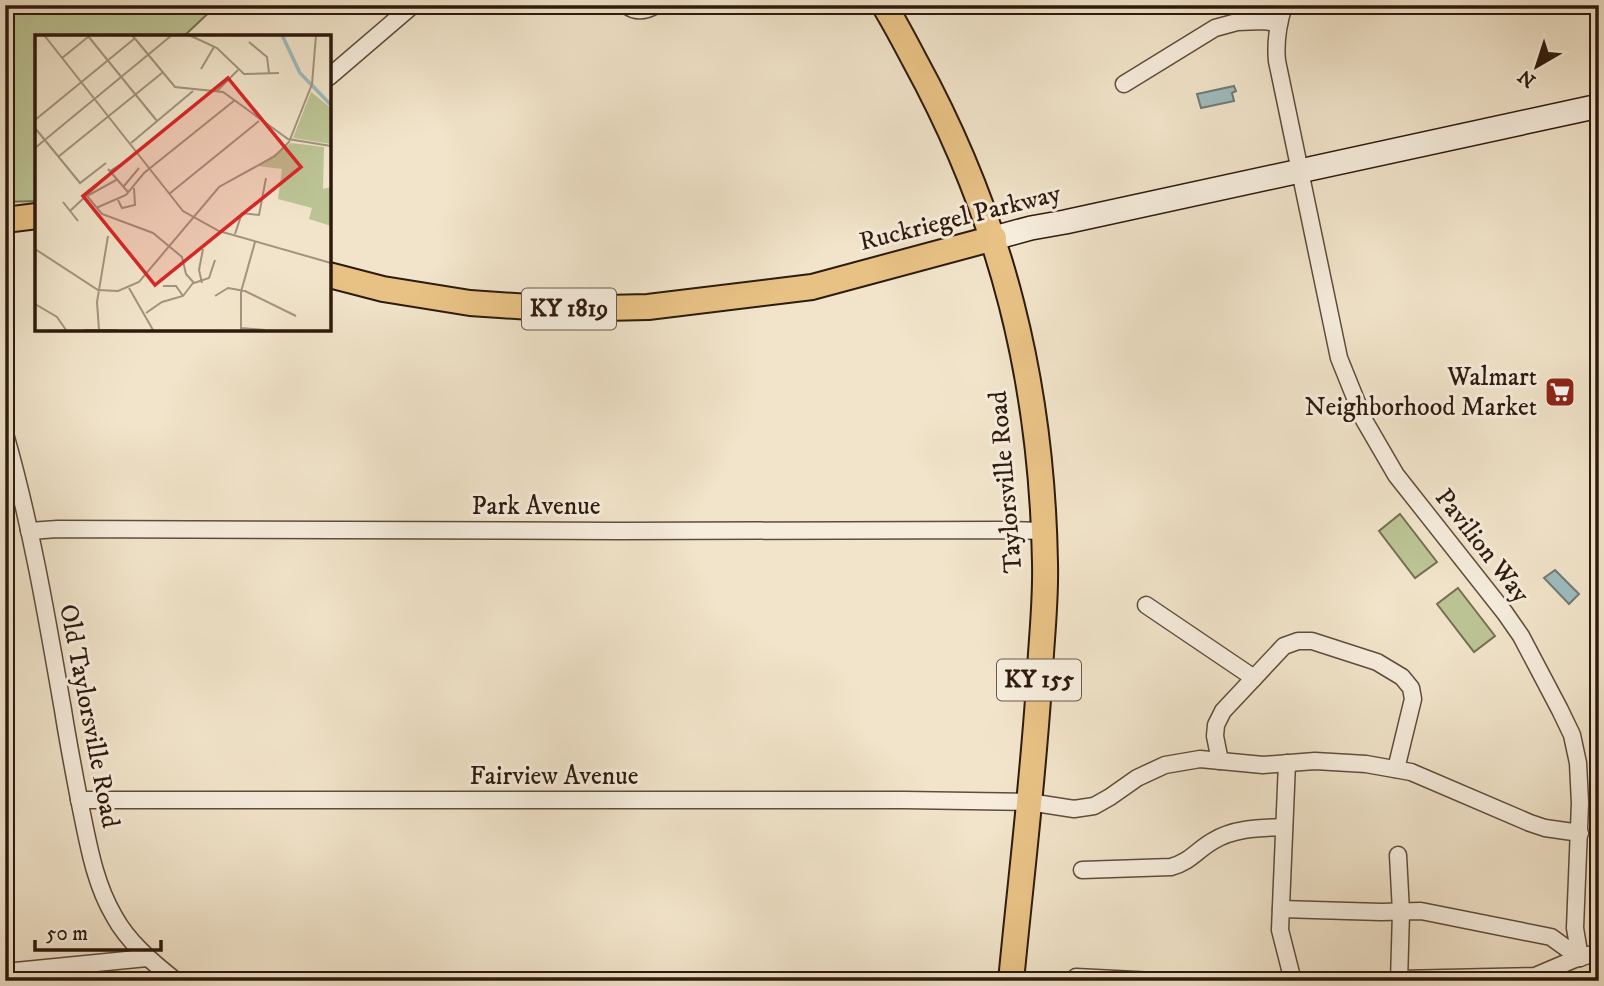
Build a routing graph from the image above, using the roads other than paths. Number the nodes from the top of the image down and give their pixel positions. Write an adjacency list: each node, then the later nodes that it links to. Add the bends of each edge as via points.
1 (413, 5): 7 (street)
2 (626, 5): 3 (street, via 636,10)
3 (656, 5)
4 (884, 5): 13 (main road, Taylorsville Road / KY 155, via 950,130)
5 (1284, 5): 6 (street, Pavilion Way)
6 (1279, 23): 8 (street, via 1237,22 1215,27); 10 (street, Pavilion Way, via 1277,61)
7 (331, 75)
8 (1124, 84)
9 (1599, 106): 10 (main road, Ruckriegel Parkway / KY 1819)
10 (1300, 171): 13 (main road, Ruckriegel Parkway / KY 1819); 26 (street, Pavilion Way, via 1339,358 1364,420 1396,475 1521,636 1560,710 1578,763)
11 (35, 216): 12 (main road)
12 (5, 220)
13 (994, 238): 14 (main road, Ruckriegel Parkway / KY 1819, via 812,287 648,307 560,309 470,303); 17 (main road, Taylorsville Road / KY 155, via 1028,379)
14 (331, 276)
15 (5, 434): 16 (street, Old Taylorsville Road)
16 (29, 531): 17 (street, Park Avenue); 23 (street, Old Taylorsville Road)
17 (1043, 531): 24 (main road, Taylorsville Road / KY 155, via 1045,592)
18 (1146, 605): 19 (street)
19 (1254, 678): 20 (street, via 1216,725); 22 (street, via 1284,646 1298,641 1312,641 1377,662 1402,677 1413,699)
20 (1220, 761): 21 (street, Fairview Avenue); 24 (street, Fairview Avenue, via 1165,765 1094,806 1074,809)
21 (1287, 763): 22 (street, Fairview Avenue, via 1315,761); 25 (street)
22 (1396, 769): 26 (street, Fairview Avenue, via 1530,823)
23 (79, 800): 24 (street, Fairview Avenue); 32 (street, Old Taylorsville Road, via 102,893 115,918)
24 (1028, 802): 38 (main road, Taylorsville Road / KY 155)
25 (1284, 827): 28 (street, via 1228,833 1171,867); 29 (street)
26 (1580, 833): 33 (street, Pavilion Way, via 1575,928)
27 (1398, 855): 30 (street)
28 (1082, 870)
29 (1280, 909): 30 (street); 40 (street, via 1280,930)
30 (1401, 912): 33 (street, via 1421,911 1551,937); 36 (street)
31 (1599, 952): 33 (street)
32 (147, 958): 34 (street); 37 (street, Old Taylorsville Road)
33 (1580, 958): 36 (street, via 1535,976)
34 (5, 972)
35 (1076, 977): 39 (street)
36 (1399, 980)
37 (176, 981)
38 (1011, 981)
39 (1155, 981)
40 (1293, 981)

